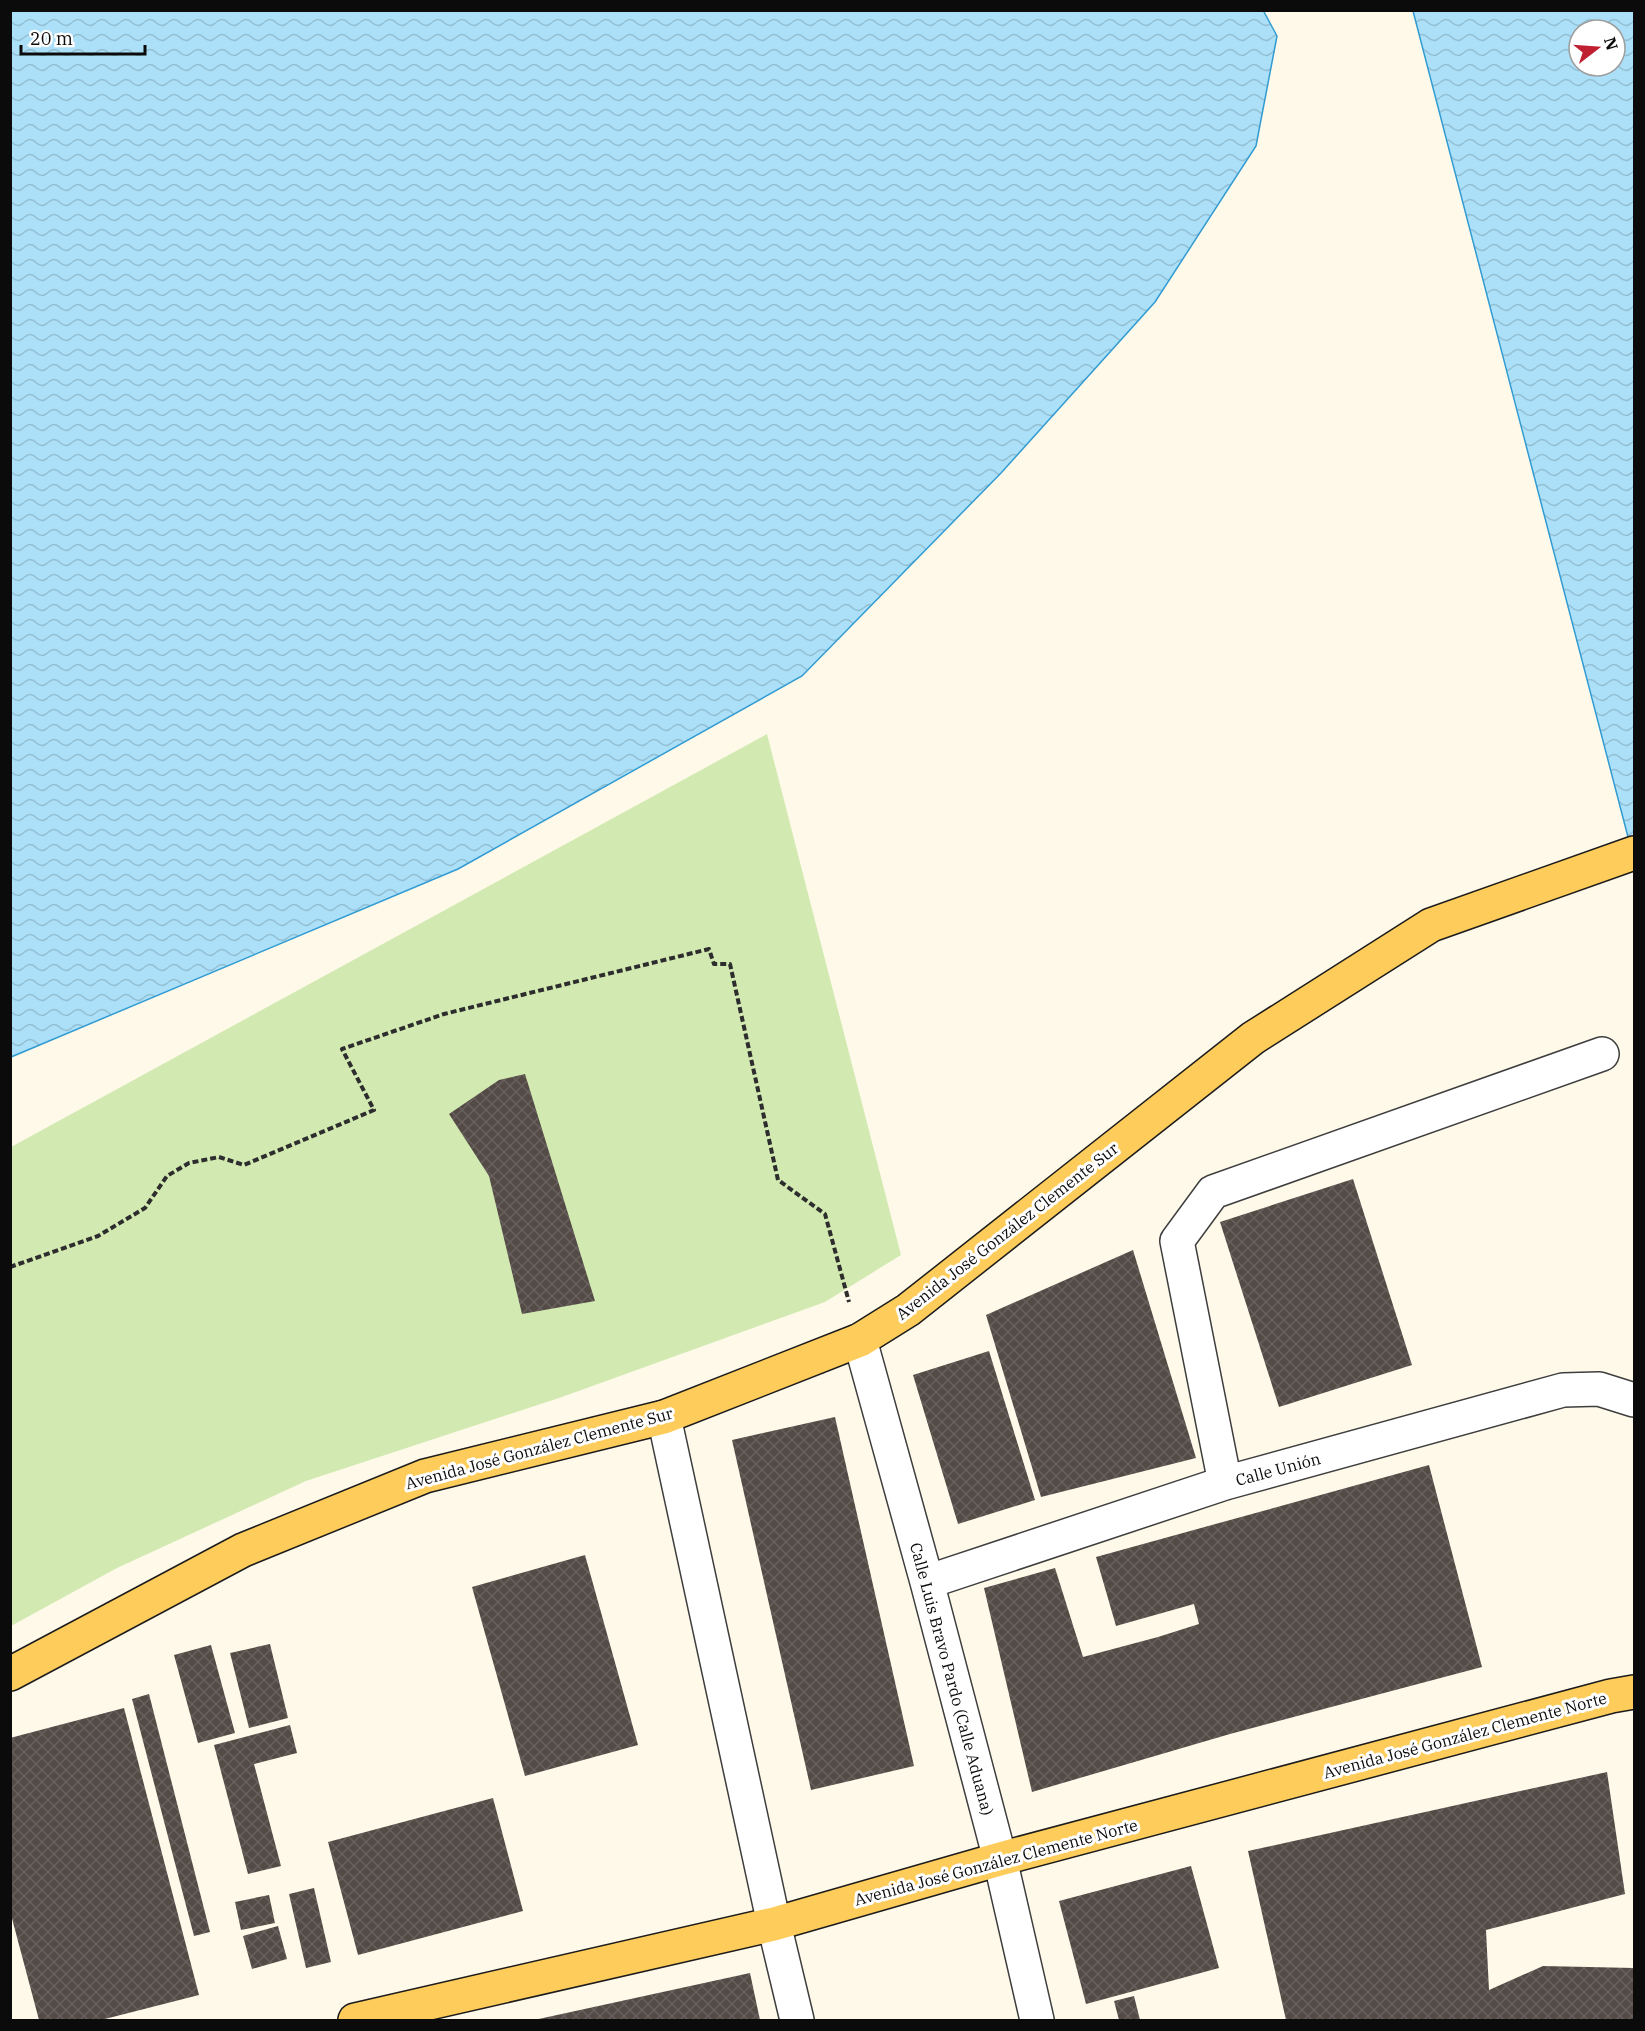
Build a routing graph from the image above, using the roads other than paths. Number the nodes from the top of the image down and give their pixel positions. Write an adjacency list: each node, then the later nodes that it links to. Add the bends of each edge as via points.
1 (1635, 853): 3 (main road, Avenida José González Clemente Sur, via 1431,925 1253,1038 908,1310)
2 (1602, 1054): 6 (street, via 1213,1192 1177,1241)
3 (860, 1340): 5 (main road, Avenida José González Clemente Sur); 7 (street, Calle Luis Bravo Pardo (Calle Aduana))
4 (1635, 1400): 6 (street, Calle Unión, via 1599,1389 1563,1390)
5 (664, 1416): 8 (main road, Avenida José González Clemente Sur, via 425,1476 243,1550); 11 (street)
6 (1225, 1484): 7 (street, Calle Unión)
7 (927, 1582): 10 (street, Calle Luis Bravo Pardo (Calle Aduana))
8 (10, 1674)
9 (1635, 1692): 10 (main road, Avenida José González Clemente Norte)
10 (1000, 1859): 11 (main road, Avenida José González Clemente Norte); 15 (street, Calle Luis Bravo Pardo (Calle Aduana))
11 (774, 1924): 12 (main road, Avenida José González Clemente Norte); 14 (street)
12 (437, 2011): 13 (main road, Avenida José González Clemente Norte)
13 (355, 2020)
14 (797, 2020)
15 (1037, 2020)

